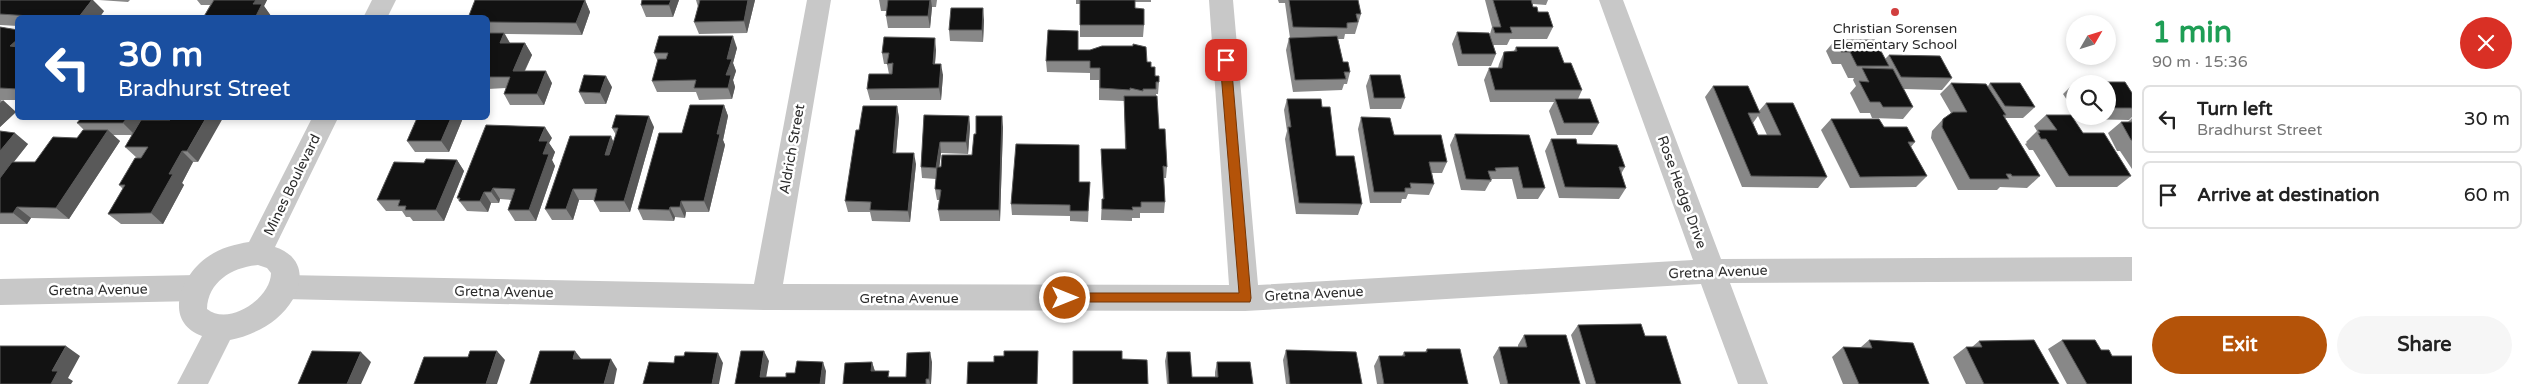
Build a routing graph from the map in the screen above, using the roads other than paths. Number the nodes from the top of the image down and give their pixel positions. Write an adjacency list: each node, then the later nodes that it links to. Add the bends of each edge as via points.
1 (384, 0): 5 (street)
2 (819, 0): 13 (street, Aldrich Street)
3 (1221, 0): 14 (street)
4 (1611, 0): 9 (street, Rose Hedge Drive)
5 (376, 15)
6 (324, 120): 7 (street, Mines Boulevard)
7 (258, 252): 10 (street, Mines Boulevard, via 279,259 287,276); 11 (street, Mines Boulevard, via 217,266)
8 (2132, 269): 9 (street, Gretna Avenue)
9 (1712, 271): 14 (street, Gretna Avenue); 17 (street, Rose Hedge Drive)
10 (285, 287): 13 (street, Gretna Avenue); 15 (street, via 278,300 252,320)
11 (197, 288): 12 (street, Gretna Avenue); 15 (street, via 192,299 193,311 203,323)
12 (0, 292)
13 (766, 297): 14 (street, Gretna Avenue)
14 (1245, 298)
15 (221, 328): 16 (street)
16 (192, 384)
17 (1753, 384)

